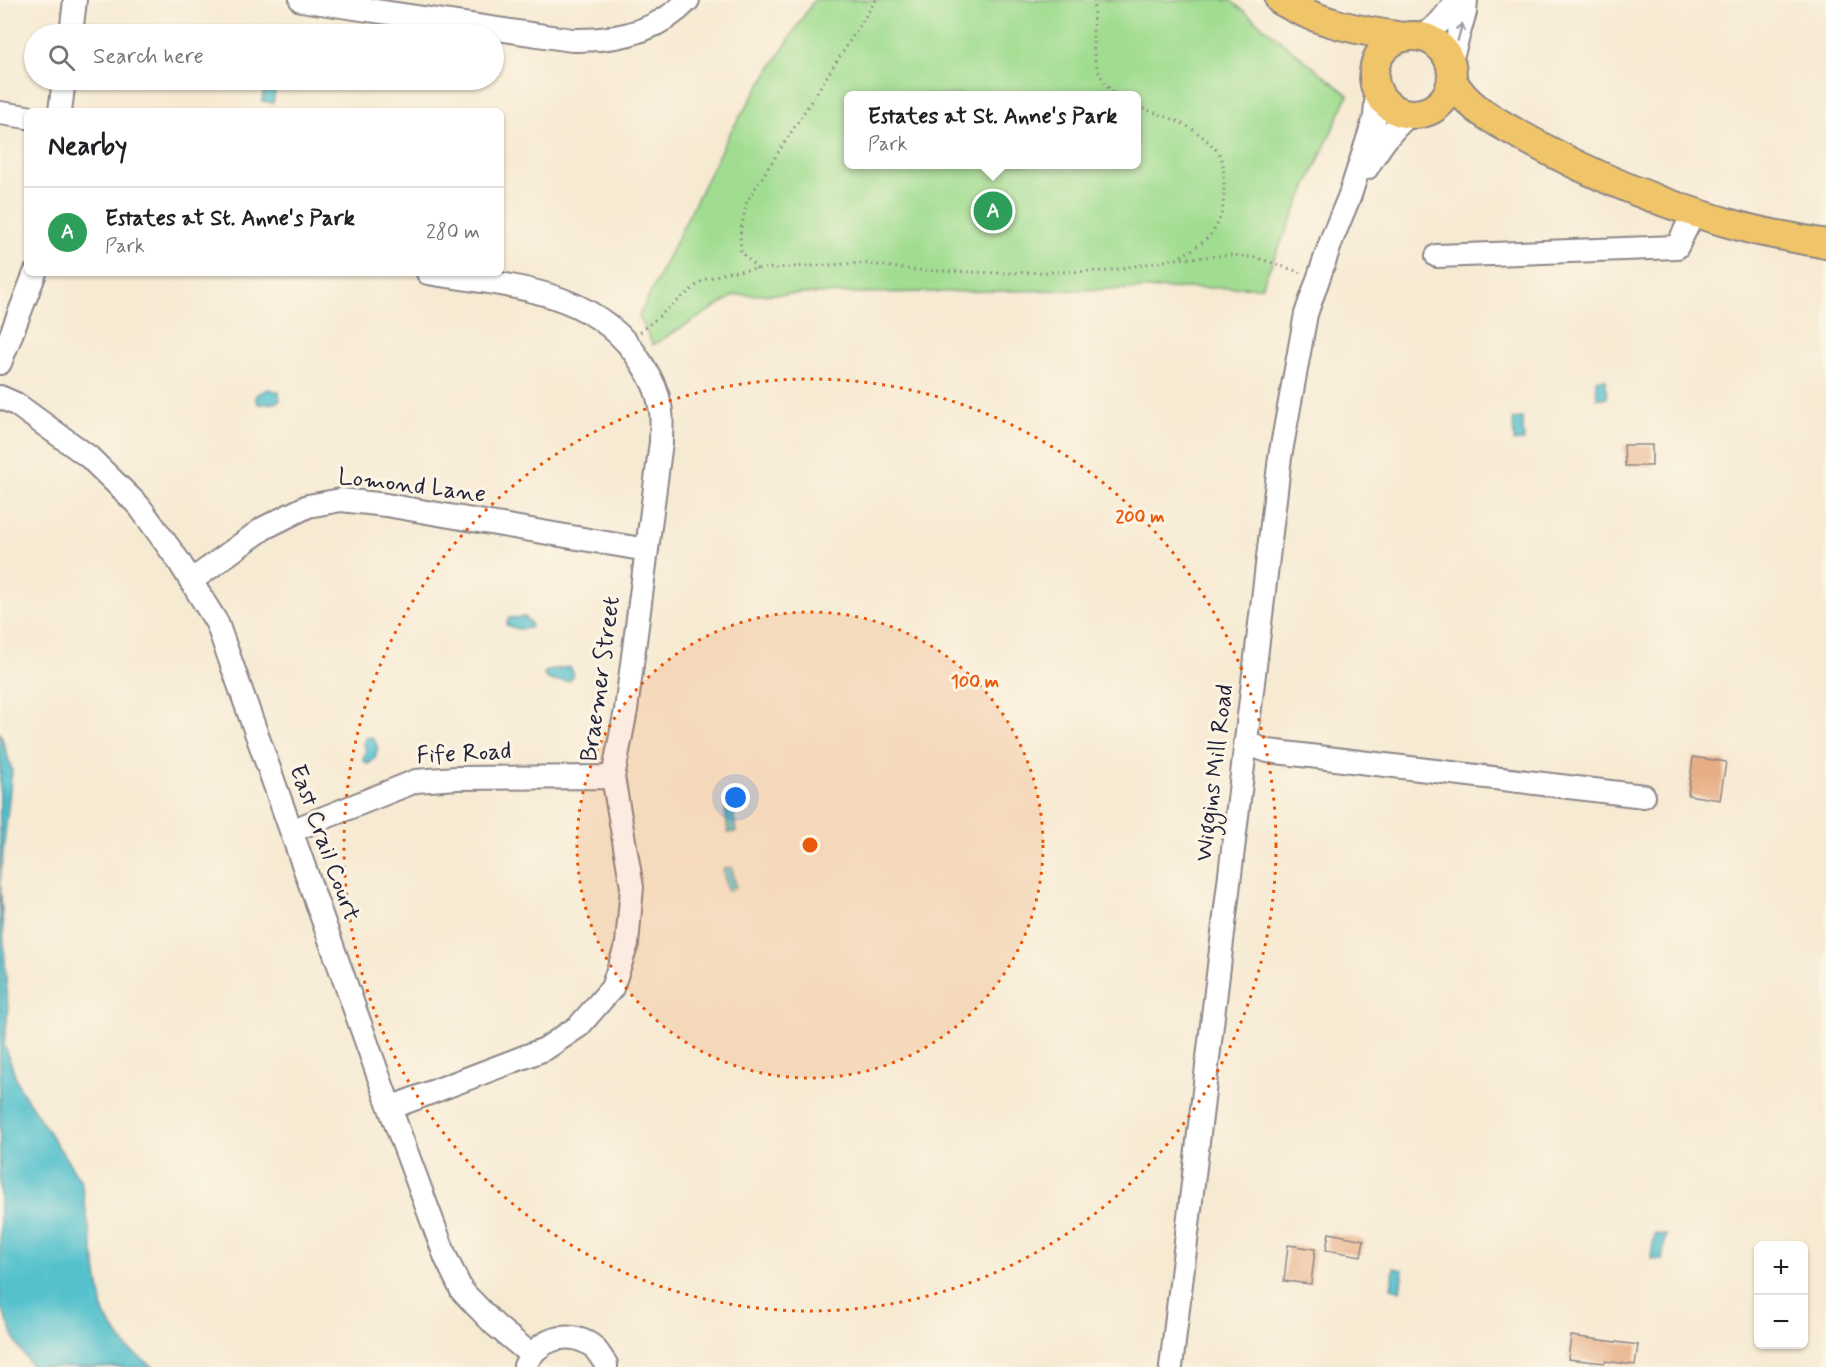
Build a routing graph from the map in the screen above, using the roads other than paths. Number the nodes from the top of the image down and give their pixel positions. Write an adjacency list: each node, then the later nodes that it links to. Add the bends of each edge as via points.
1 (75, 0): 7 (street)
2 (301, 0): 8 (street)
3 (688, 0): 9 (street, via 655,24 625,37 572,40)
4 (1456, 0): 10 (street, via 1428,33)
5 (1466, 0): 11 (street, one-way to 5)
6 (1290, 6): 10 (main road, via 1351,28); 12 (main road, via 1358,52)
7 (71, 24)
8 (464, 24)
9 (504, 30)
10 (1412, 37): 11 (main road, via 1431,40 1441,48); 12 (main road, via 1392,42 1382,51)
11 (1451, 72): 15 (main road, via 1444,99); 18 (main road, via 1460,95 1474,107)
12 (1376, 80): 15 (main road, via 1384,100 1393,108); 19 (street, Wiggins Mill Road, via 1375,117)
13 (63, 90): 14 (street)
14 (60, 108)
15 (1419, 112): 18 (main road); 19 (street, Wiggins Mill Road, via 1396,125)
16 (0, 113): 17 (street)
17 (24, 117)
18 (1544, 149): 20 (main road)
19 (1350, 195): 29 (street, Wiggins Mill Road, via 1306,314 1280,457)
20 (1694, 213): 21 (main road); 22 (street, via 1677,247)
21 (1826, 244)
22 (1437, 256)
23 (34, 276): 25 (street)
24 (447, 276): 27 (street, Braemer Street, via 533,290 579,305 627,342 650,376 660,406 661,442)
25 (0, 363)
26 (0, 397): 28 (street, East Crail Court, via 16,404 89,457 139,506)
27 (647, 550): 28 (street, Lomond Lane, via 341,500 308,506 264,528); 30 (street, Braemer Street)
28 (191, 581): 32 (street, East Crail Court, via 217,623)
29 (1245, 743): 31 (street, via 1268,751); 36 (street, Wiggins Mill Road)
30 (613, 777): 32 (street, Fife Road, via 416,781); 33 (street, Braemer Street, via 632,887 627,944 612,988 579,1026 545,1049)
31 (1644, 796)
32 (291, 831): 33 (street, East Crail Court)
33 (390, 1108): 34 (street, East Crail Court, via 462,1291)
34 (527, 1360): 35 (street, East Crail Court, via 548,1340 571,1337 592,1346)
35 (606, 1367)
36 (1170, 1367)

